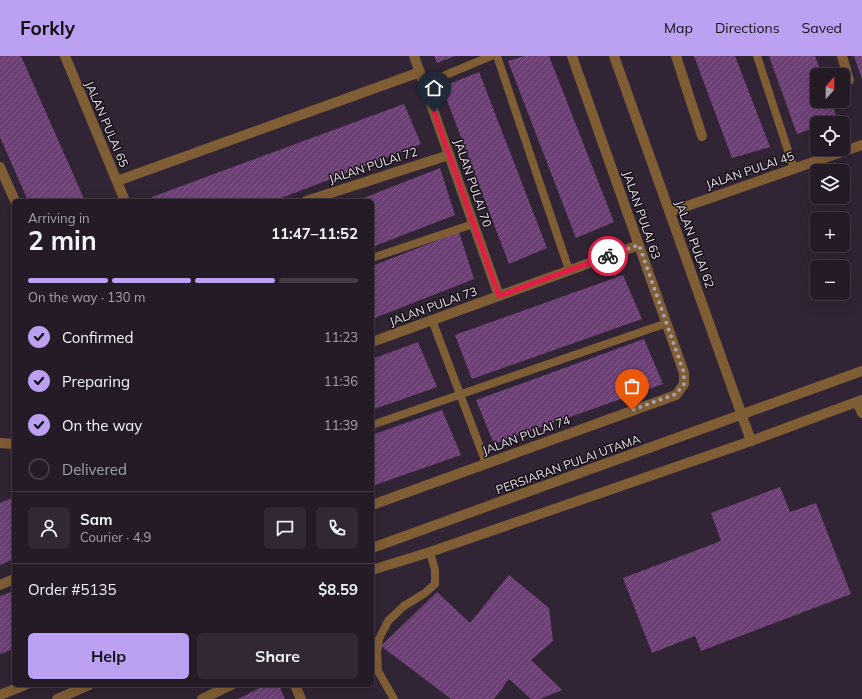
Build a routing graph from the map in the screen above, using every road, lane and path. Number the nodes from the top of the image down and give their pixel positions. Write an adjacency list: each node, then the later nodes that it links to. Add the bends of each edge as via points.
1 (65, 56): 18 (street, JALAN PULAI 65)
2 (414, 56): 11 (street, JALAN PULAI 70)
3 (491, 56): 12 (lane)
4 (497, 56): 26 (lane)
5 (572, 56): 24 (street, JALAN PULAI 63)
6 (614, 56): 22 (street, JALAN PULAI 62)
7 (676, 56): 13 (street)
8 (757, 56): 17 (lane)
9 (842, 56): 10 (street)
10 (846, 68)
11 (420, 72): 12 (street, JALAN PULAI 70); 18 (street)
12 (424, 84): 15 (street, JALAN PULAI 70)
13 (702, 136)
14 (862, 145): 17 (street, JALAN PULAI 45)
15 (449, 155): 21 (street, JALAN PULAI 72); 23 (street, JALAN PULAI 70)
16 (0, 167): 19 (street)
17 (794, 169): 22 (street, JALAN PULAI 45)
18 (117, 181): 20 (street, JALAN PULAI 65)
19 (14, 199)
20 (124, 199)
21 (312, 199)
22 (670, 212): 36 (street, JALAN PULAI 62)
23 (474, 224): 25 (lane); 27 (street, JALAN PULAI 70)
24 (639, 245): 26 (street, JALAN PULAI 73); 29 (street, JALAN PULAI 63)
25 (374, 257)
26 (569, 270): 27 (street, JALAN PULAI 73)
27 (499, 296): 28 (street, JALAN PULAI 73)
28 (432, 320): 30 (street, JALAN PULAI 73); 33 (lane)
29 (667, 323): 32 (street, JALAN PULAI 63, via 684,373); 33 (lane)
30 (374, 341)
31 (862, 371): 36 (street, PERSIARAN PULAI UTAMA)
32 (684, 384): 41 (street, JALAN PULAI 74, via 676,394)
33 (460, 395): 37 (lane); 41 (lane)
34 (860, 401): 35 (street); 38 (street)
35 (862, 414)
36 (742, 415): 38 (street, JALAN PULAI 62); 43 (street, PERSIARAN PULAI UTAMA)
37 (374, 424)
38 (751, 441): 44 (street)
39 (0, 442): 40 (street)
40 (12, 444)
41 (486, 463): 42 (street, JALAN PULAI 74)
42 (374, 504)
43 (374, 547)
44 (430, 552): 45 (street); 56 (lane, via 435,570 435,584 388,621 379,640 378,672)
45 (374, 569)
46 (12, 580): 47 (street)
47 (0, 584)
48 (20, 687): 52 (street)
49 (84, 687): 53 (street)
50 (227, 687): 54 (street)
51 (296, 687): 55 (street)
52 (0, 695)
53 (57, 699)
54 (202, 699)
55 (301, 699)
56 (394, 699)

